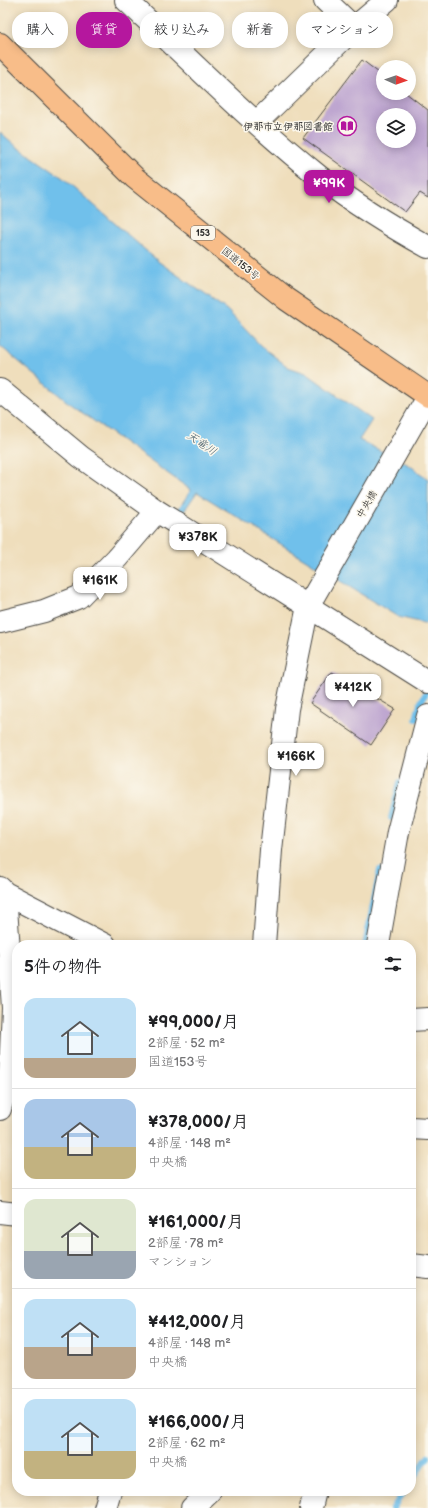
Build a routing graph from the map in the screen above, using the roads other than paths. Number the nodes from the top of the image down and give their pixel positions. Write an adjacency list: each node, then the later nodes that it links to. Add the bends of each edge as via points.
1 (126, 0): 8 (street)
2 (325, 0): 4 (street)
3 (387, 0): 5 (street)
4 (337, 12)
5 (373, 12)
6 (0, 44): 11 (highway, 国道153号 / 153, via 135,178 286,299)
7 (333, 48): 8 (street)
8 (257, 122): 9 (street, via 322,178 399,231)
9 (428, 247)
10 (0, 390): 12 (street, via 81,457)
11 (425, 401): 13 (street, 中央橋)
12 (157, 511): 13 (street); 14 (street, via 79,597 44,611)
13 (310, 602): 15 (street); 19 (street, 中央橋, via 287,709 271,850)
14 (0, 622)
15 (428, 682)
16 (428, 716): 20 (street, via 398,832)
17 (2, 891): 18 (street); 21 (street)
18 (95, 940)
19 (264, 940)
20 (379, 940)
21 (12, 988)
22 (416, 1020): 23 (street)
23 (428, 1020)
24 (12, 1040): 25 (street, via 10,1073)
25 (0, 1109)
26 (416, 1128): 27 (street)
27 (428, 1129)
28 (0, 1212): 29 (street)
29 (12, 1213)
30 (416, 1266): 31 (street)
31 (428, 1267)
32 (109, 1496): 35 (street)
33 (205, 1496): 36 (street)
34 (314, 1496): 37 (street)
35 (105, 1508)
36 (192, 1508)
37 (311, 1508)

